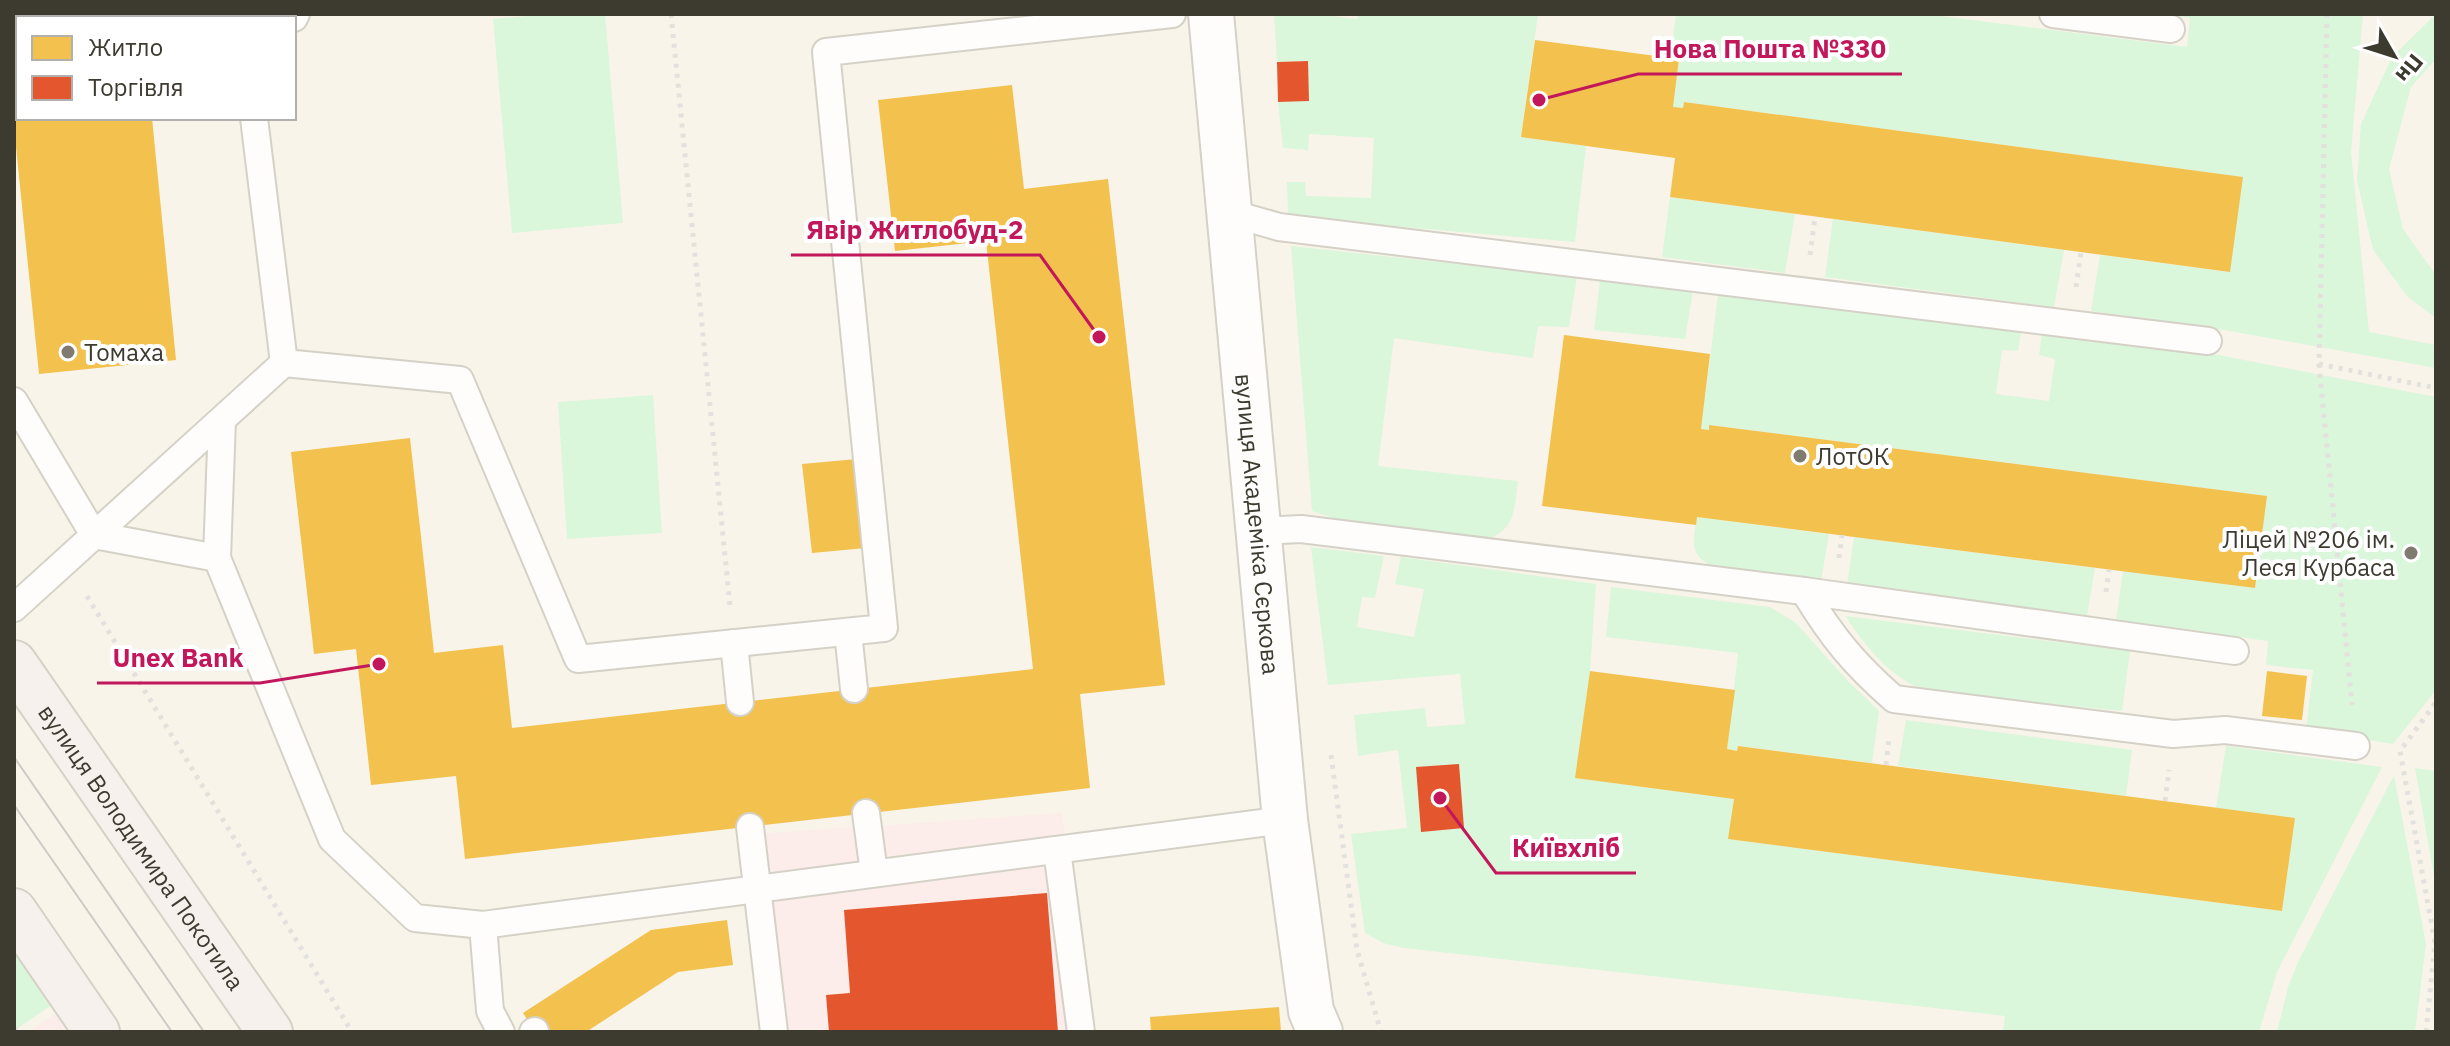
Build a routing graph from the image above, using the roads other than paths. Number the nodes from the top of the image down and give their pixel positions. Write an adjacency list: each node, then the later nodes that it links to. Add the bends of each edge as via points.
1 (1172, 14): 16 (lane, via 826,52 884,628)
2 (1211, 14): 6 (street, вулиця Академіка Сєркова)
3 (2053, 14): 4 (lane)
4 (2171, 29)
5 (254, 120): 8 (lane)
6 (1230, 213): 7 (lane, via 1279,227); 11 (street, вулиця Академіка Сєркова)
7 (2208, 341)
8 (284, 363): 10 (lane); 17 (lane, via 460,380 578,659)
9 (14, 401): 12 (lane)
10 (222, 420): 12 (lane); 13 (lane)
11 (1259, 531): 14 (lane, via 1301,529); 24 (street, вулиця Академіка Сєркова)
12 (94, 535): 13 (lane); 15 (lane)
13 (217, 558): 30 (lane, via 332,839 415,918)
14 (1804, 591): 18 (lane); 22 (lane, via 1831,635 1894,699 2173,734 2225,730)
15 (14, 608)
16 (848, 632): 17 (lane); 20 (lane)
17 (734, 643): 21 (lane)
18 (2235, 651)
19 (14, 663): 32 (street, вулиця Володимира Покотила)
20 (854, 689)
21 (740, 702)
22 (2356, 746)
23 (866, 813): 27 (lane)
24 (1285, 820): 26 (lane); 36 (street, вулиця Академіка Сєркова, via 1311,1011)
25 (750, 827): 28 (lane)
26 (1057, 850): 27 (lane); 35 (lane)
27 (874, 873): 28 (lane)
28 (757, 887): 30 (lane); 34 (lane)
29 (14, 911): 31 (street)
30 (483, 925): 33 (lane, via 490,1011)
31 (81, 1026)
32 (270, 1032)
33 (501, 1032)
34 (774, 1032)
35 (1081, 1032)
36 (1320, 1032)

